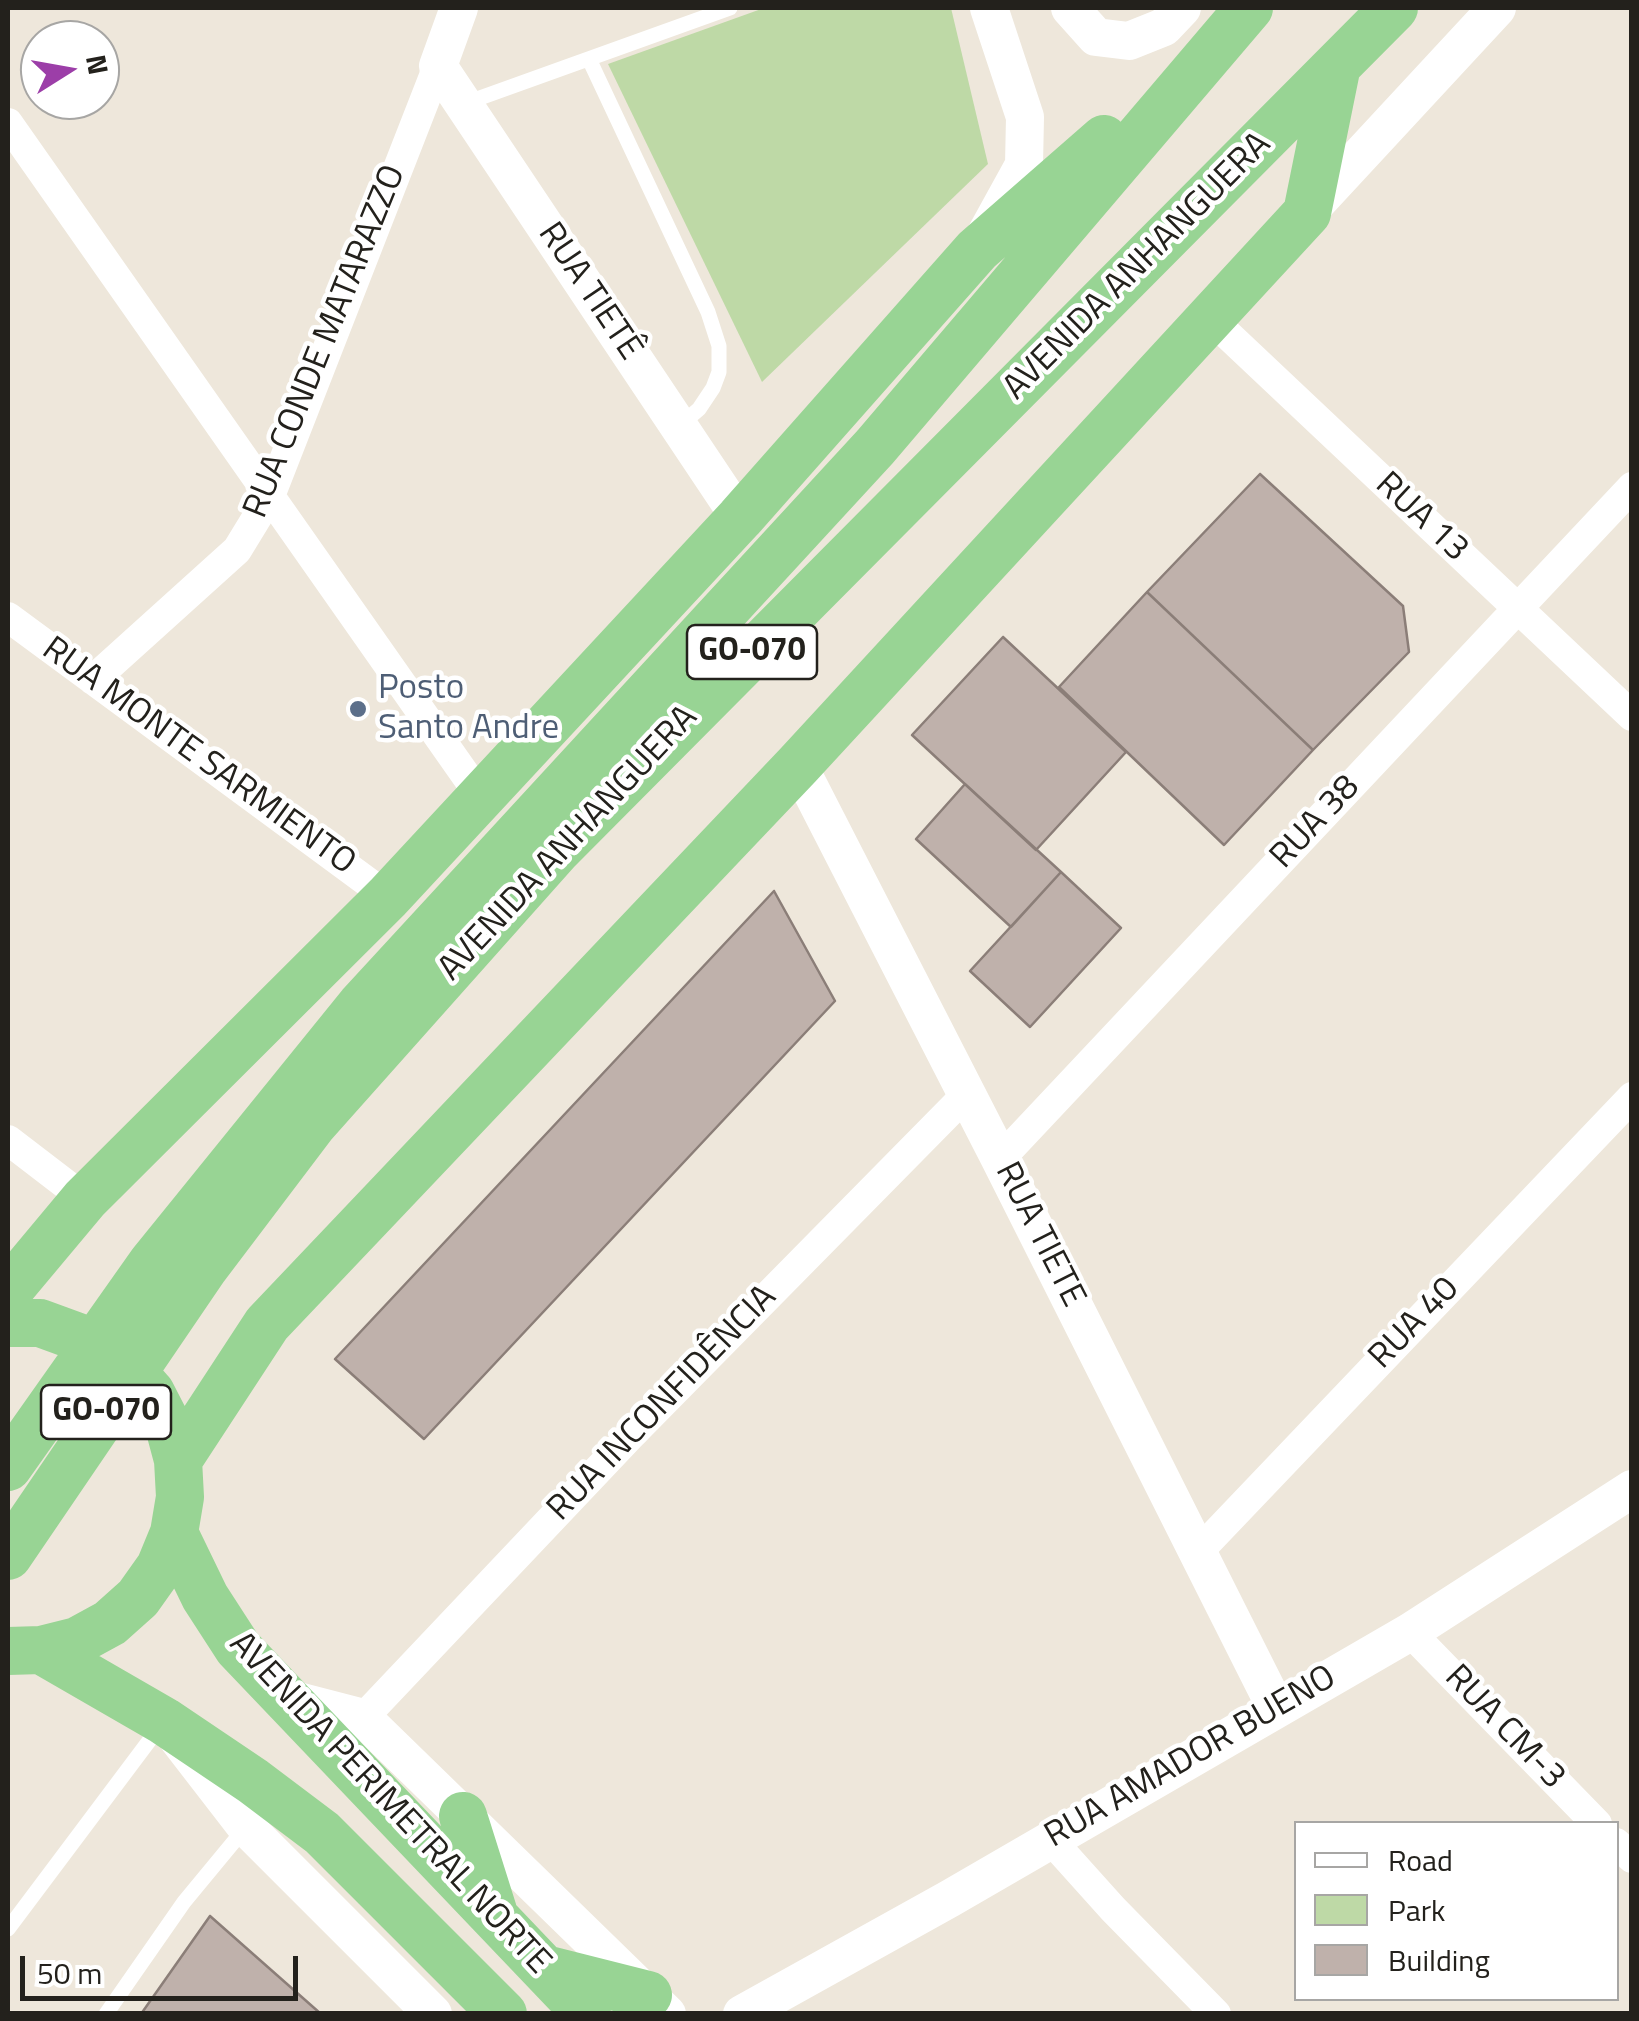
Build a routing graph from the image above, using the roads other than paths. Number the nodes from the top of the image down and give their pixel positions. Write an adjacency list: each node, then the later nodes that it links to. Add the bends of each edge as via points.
1 (459, 8): 10 (street, RUA CONDE MATARAZZO)
2 (730, 8): 9 (lane)
3 (988, 8): 15 (street, via 1025,118 1024,165)
4 (1070, 8): 5 (street, via 1096,37 1129,40 1164,27)
5 (1182, 8)
6 (1394, 8): 11 (highway, AVENIDA ANHANGUERA / GO-070)
7 (1497, 8): 14 (street)
8 (1238, 19): 15 (highway, AVENIDA ANHANGUERA); 35 (highway, AVENIDA ANHANGUERA / GO-070, via 874,447 361,1005 152,1263)
9 (588, 59): 12 (lane); 17 (lane, via 720,346 713,388)
10 (438, 66): 12 (street, RUA TIETÊ); 19 (street, RUA CONDE MATARAZZO)
11 (1336, 70): 14 (highway, AVENIDA ANHANGUERA); 39 (highway, AVENIDA ANHANGUERA / GO-070, via 659,744 480,936 313,1124 204,1268)
12 (463, 104): 17 (street, RUA TIETÊ)
13 (8, 122): 19 (street)
14 (1307, 212): 16 (highway)
15 (977, 250): 20 (highway, AVENIDA ANHANGUERA)
16 (1211, 319): 21 (street, RUA 13); 25 (highway)
17 (679, 426): 20 (street, RUA TIETÊ)
18 (1632, 486): 21 (street, RUA 38)
19 (270, 496): 23 (street, RUA CONDE MATARAZZO, via 237,550); 26 (street)
20 (740, 518): 26 (highway, AVENIDA ANHANGUERA)
21 (1517, 608): 24 (street, RUA 13); 31 (street, RUA 38)
22 (8, 618): 23 (street, RUA MONTE SARMIENTO)
23 (93, 680): 27 (street, RUA MONTE SARMIENTO)
24 (1632, 716)
25 (798, 764): 28 (street, RUA TIETE); 34 (highway, via 266,1324)
26 (481, 797): 27 (highway, AVENIDA ANHANGUERA)
27 (388, 896): 32 (highway, AVENIDA ANHANGUERA)
28 (967, 1094): 31 (street, RUA TIETE); 44 (street, RUA INCONFIDÊNCIA)
29 (1632, 1096): 38 (street, RUA 40)
30 (8, 1140): 32 (street)
31 (1000, 1159): 38 (street, RUA TIETE)
32 (86, 1199): 33 (highway, AVENIDA ANHANGUERA)
33 (18, 1312): 34 (highway, via 120,1358 151,1392)
34 (174, 1445): 37 (highway, via 180,1497)
35 (8, 1467)
36 (1632, 1489): 40 (street, RUA AMADOR BUENO)
37 (174, 1533): 41 (highway, via 160,1568 110,1623); 42 (highway, AVENIDA PERIMETRAL NORTE, via 238,1648)
38 (1198, 1552): 43 (street, RUA TIETE)
39 (8, 1556)
40 (1410, 1632): 43 (street, RUA AMADOR BUENO); 47 (street, RUA CM-3)
41 (21, 1658): 45 (highway, AVENIDA PERIMETRAL NORTE)
42 (282, 1697): 44 (street); 50 (highway, AVENIDA PERIMETRAL NORTE)
43 (1276, 1708): 49 (street, RUA AMADOR BUENO)
44 (363, 1718): 46 (street)
45 (164, 1721): 48 (street); 51 (lane); 56 (highway, AVENIDA PERIMETRAL NORTE, via 322,1833)
46 (464, 1816): 50 (highway); 53 (street)
47 (1594, 1821)
48 (246, 1826): 54 (lane); 55 (street)
49 (1051, 1840): 58 (street, RUA AMADOR BUENO); 59 (street)
50 (495, 1919): 52 (highway, AVENIDA PERIMETRAL NORTE)
51 (8, 1929)
52 (542, 1968): 53 (highway); 57 (highway, AVENIDA PERIMETRAL NORTE)
53 (658, 2004)
54 (106, 2014)
55 (433, 2014)
56 (503, 2014)
57 (587, 2014)
58 (742, 2014)
59 (1216, 2014)

